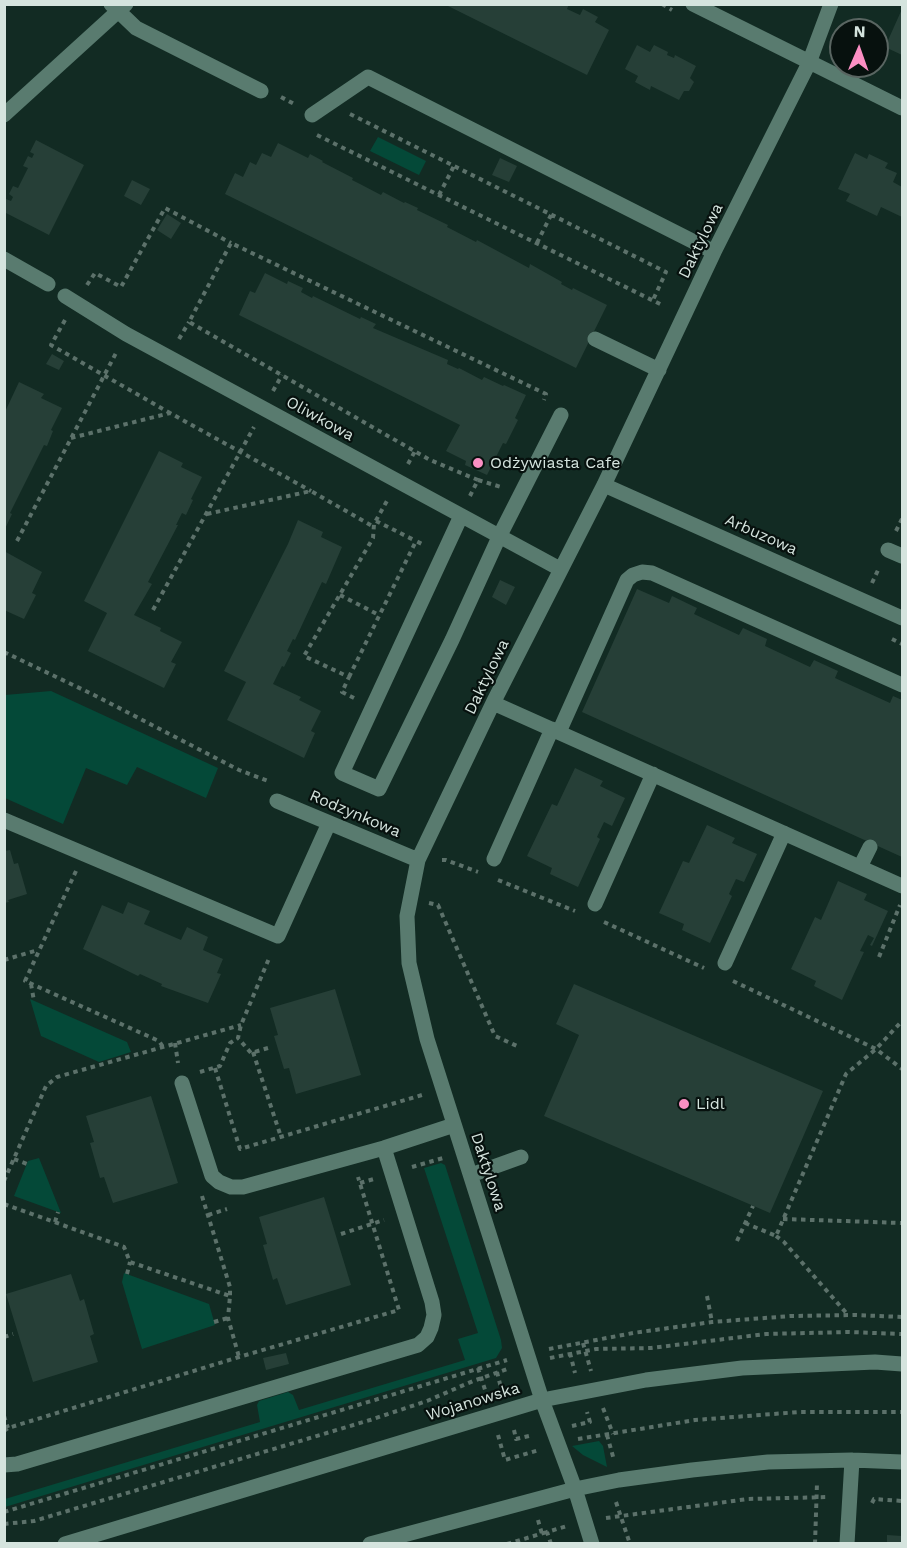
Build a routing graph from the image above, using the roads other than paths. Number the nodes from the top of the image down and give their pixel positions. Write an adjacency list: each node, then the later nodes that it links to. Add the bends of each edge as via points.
1 (693, 4): 4 (street)
2 (831, 4): 4 (street, Daktylowa)
3 (118, 7): 5 (street, via 136,28); 7 (street)
4 (809, 63): 6 (street); 9 (street, Daktylowa)
5 (261, 91)
6 (903, 108)
7 (4, 115)
8 (312, 115): 9 (street, via 368,77)
9 (714, 252): 14 (street, Daktylowa)
10 (4, 259): 11 (street)
11 (48, 284)
12 (70, 299): 17 (street, Oliwkowa, via 126,334)
13 (595, 339): 14 (street)
14 (659, 370): 16 (street, Daktylowa)
15 (561, 415): 18 (street)
16 (604, 485): 21 (street, Daktylowa); 22 (street, Arbuzowa)
17 (461, 516): 18 (street, Oliwkowa); 18 (street, via 342,773 379,789)
18 (499, 537): 21 (street, Oliwkowa)
19 (888, 550): 20 (street)
20 (903, 556)
21 (560, 569): 24 (street, Daktylowa)
22 (903, 618)
23 (903, 685): 25 (street, via 652,573 642,572 627,580)
24 (494, 703): 25 (street); 32 (street, Daktylowa)
25 (555, 730): 26 (street); 33 (street)
26 (653, 774): 30 (street); 36 (street)
27 (278, 801): 29 (street, Rodzynkowa)
28 (4, 820): 29 (street, via 278,936)
29 (329, 823): 32 (street, Rodzynkowa)
30 (784, 833): 34 (street); 37 (street)
31 (870, 847): 34 (street)
32 (418, 860): 39 (street, Daktylowa, via 407,916 409,963 427,1040)
33 (494, 860)
34 (860, 867): 35 (street)
35 (903, 886)
36 (596, 912)
37 (726, 971)
38 (182, 1083): 40 (street, via 212,1176 231,1187)
39 (454, 1125): 40 (street); 42 (street, Daktylowa)
40 (384, 1148): 47 (street, via 433,1308 431,1328 418,1345)
41 (522, 1157): 42 (street)
42 (471, 1175): 44 (street, Daktylowa)
43 (903, 1364): 44 (street, Wojanowska, via 742,1368 646,1380)
44 (542, 1400): 48 (street, Daktylowa); 49 (street, Wojanowska)
45 (852, 1460): 46 (street); 48 (street, via 757,1463); 52 (street)
46 (903, 1462)
47 (4, 1466)
48 (575, 1489): 50 (street); 51 (street, Daktylowa)
49 (65, 1544)
50 (370, 1544)
51 (592, 1544)
52 (848, 1544)

